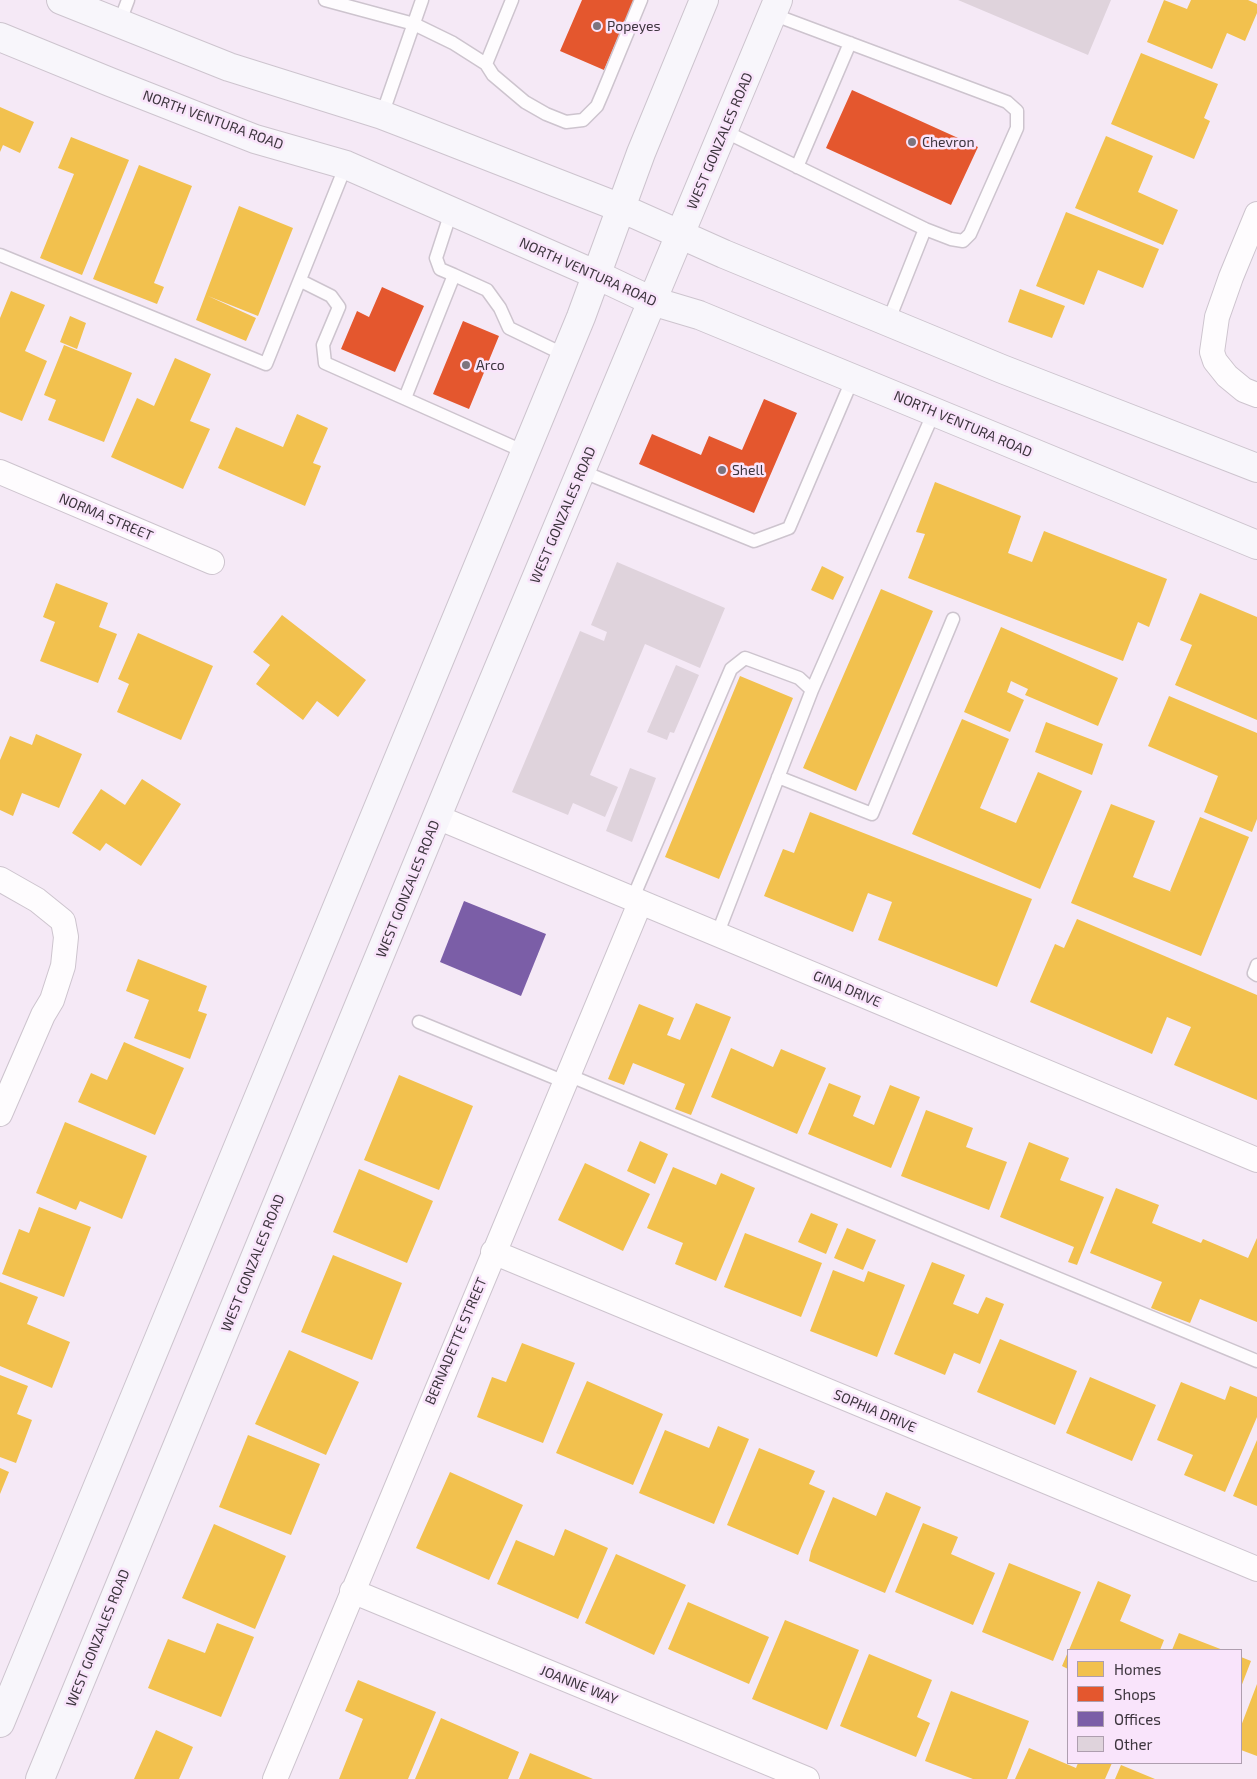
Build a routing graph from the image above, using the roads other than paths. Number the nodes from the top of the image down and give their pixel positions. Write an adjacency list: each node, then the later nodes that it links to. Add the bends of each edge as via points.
1 (61, 0): 8 (main road)
2 (325, 0): 9 (lane)
3 (422, 0): 9 (lane)
4 (512, 0): 12 (lane)
5 (641, 0): 12 (lane, via 597,106 583,120 566,122 525,102 493,75)
6 (704, 0): 17 (main road)
7 (775, 7): 11 (lane); 14 (main road, WEST GONZALES ROAD)
8 (123, 12): 13 (main road, via 229,67)
9 (414, 24): 12 (lane); 13 (lane)
10 (0, 37): 15 (main road, NORTH VENTURA ROAD, via 254,138)
11 (850, 43): 16 (lane); 20 (lane, via 1007,102 1017,112 1017,128 970,234 963,241 951,240)
12 (486, 64)
13 (382, 115): 17 (main road)
14 (724, 131): 16 (lane); 21 (main road, WEST GONZALES ROAD)
15 (346, 165): 18 (main road, NORTH VENTURA ROAD); 25 (lane)
16 (797, 167): 20 (lane)
17 (621, 208): 21 (main road); 24 (main road)
18 (451, 212): 23 (lane, via 436,258 440,269); 24 (main road, NORTH VENTURA ROAD)
19 (1257, 214): 30 (street, via 1217,317 1212,352 1227,376 1244,390)
20 (925, 228): 27 (lane)
21 (680, 235): 26 (main road, WEST GONZALES ROAD); 27 (main road)
22 (0, 255): 25 (lane, via 266,364)
23 (454, 275): 28 (lane, via 487,290 509,328); 31 (lane)
24 (596, 275): 26 (main road, NORTH VENTURA ROAD); 28 (main road)
25 (301, 281): 31 (lane, via 331,296 339,307 323,345 325,363)
26 (652, 301): 29 (main road, NORTH VENTURA ROAD, via 699,315); 35 (main road, WEST GONZALES ROAD)
27 (888, 322): 34 (main road, via 1068,396)
28 (565, 355): 33 (main road)
29 (853, 378): 32 (main road, NORTH VENTURA ROAD); 35 (lane, via 789,528 754,541)
30 (1257, 395)
31 (405, 398): 33 (lane)
32 (934, 412): 37 (main road, NORTH VENTURA ROAD); 40 (lane)
33 (525, 452): 56 (main road)
34 (1257, 468)
35 (581, 470): 42 (main road, WEST GONZALES ROAD)
36 (0, 472): 38 (street, NORMA STREET)
37 (1257, 546)
38 (212, 562)
39 (953, 619): 41 (lane, via 872,814)
40 (812, 690): 41 (lane); 44 (lane, via 799,678 745,658 731,669)
41 (778, 777): 45 (lane)
42 (437, 817): 44 (street, GINA DRIVE); 57 (main road, WEST GONZALES ROAD)
43 (0, 878): 50 (street, via 37,900 63,921 66,937 63,966 52,1000)
44 (636, 901): 45 (street, GINA DRIVE); 49 (street, BERNADETTE STREET)
45 (717, 935): 51 (street, GINA DRIVE)
46 (1257, 965): 47 (lane, via 1254,973)
47 (1257, 975)
48 (419, 1022): 49 (lane)
49 (566, 1078): 52 (street, BERNADETTE STREET); 53 (lane)
50 (0, 1114)
51 (1257, 1160)
52 (493, 1252): 54 (street, SOPHIA DRIVE); 55 (street, BERNADETTE STREET)
53 (1257, 1361)
54 (1257, 1569)
55 (352, 1591): 58 (street, BERNADETTE STREET); 59 (street, JOANNE WAY)
56 (0, 1723)
57 (40, 1779)
58 (275, 1779)
59 (807, 1779)

